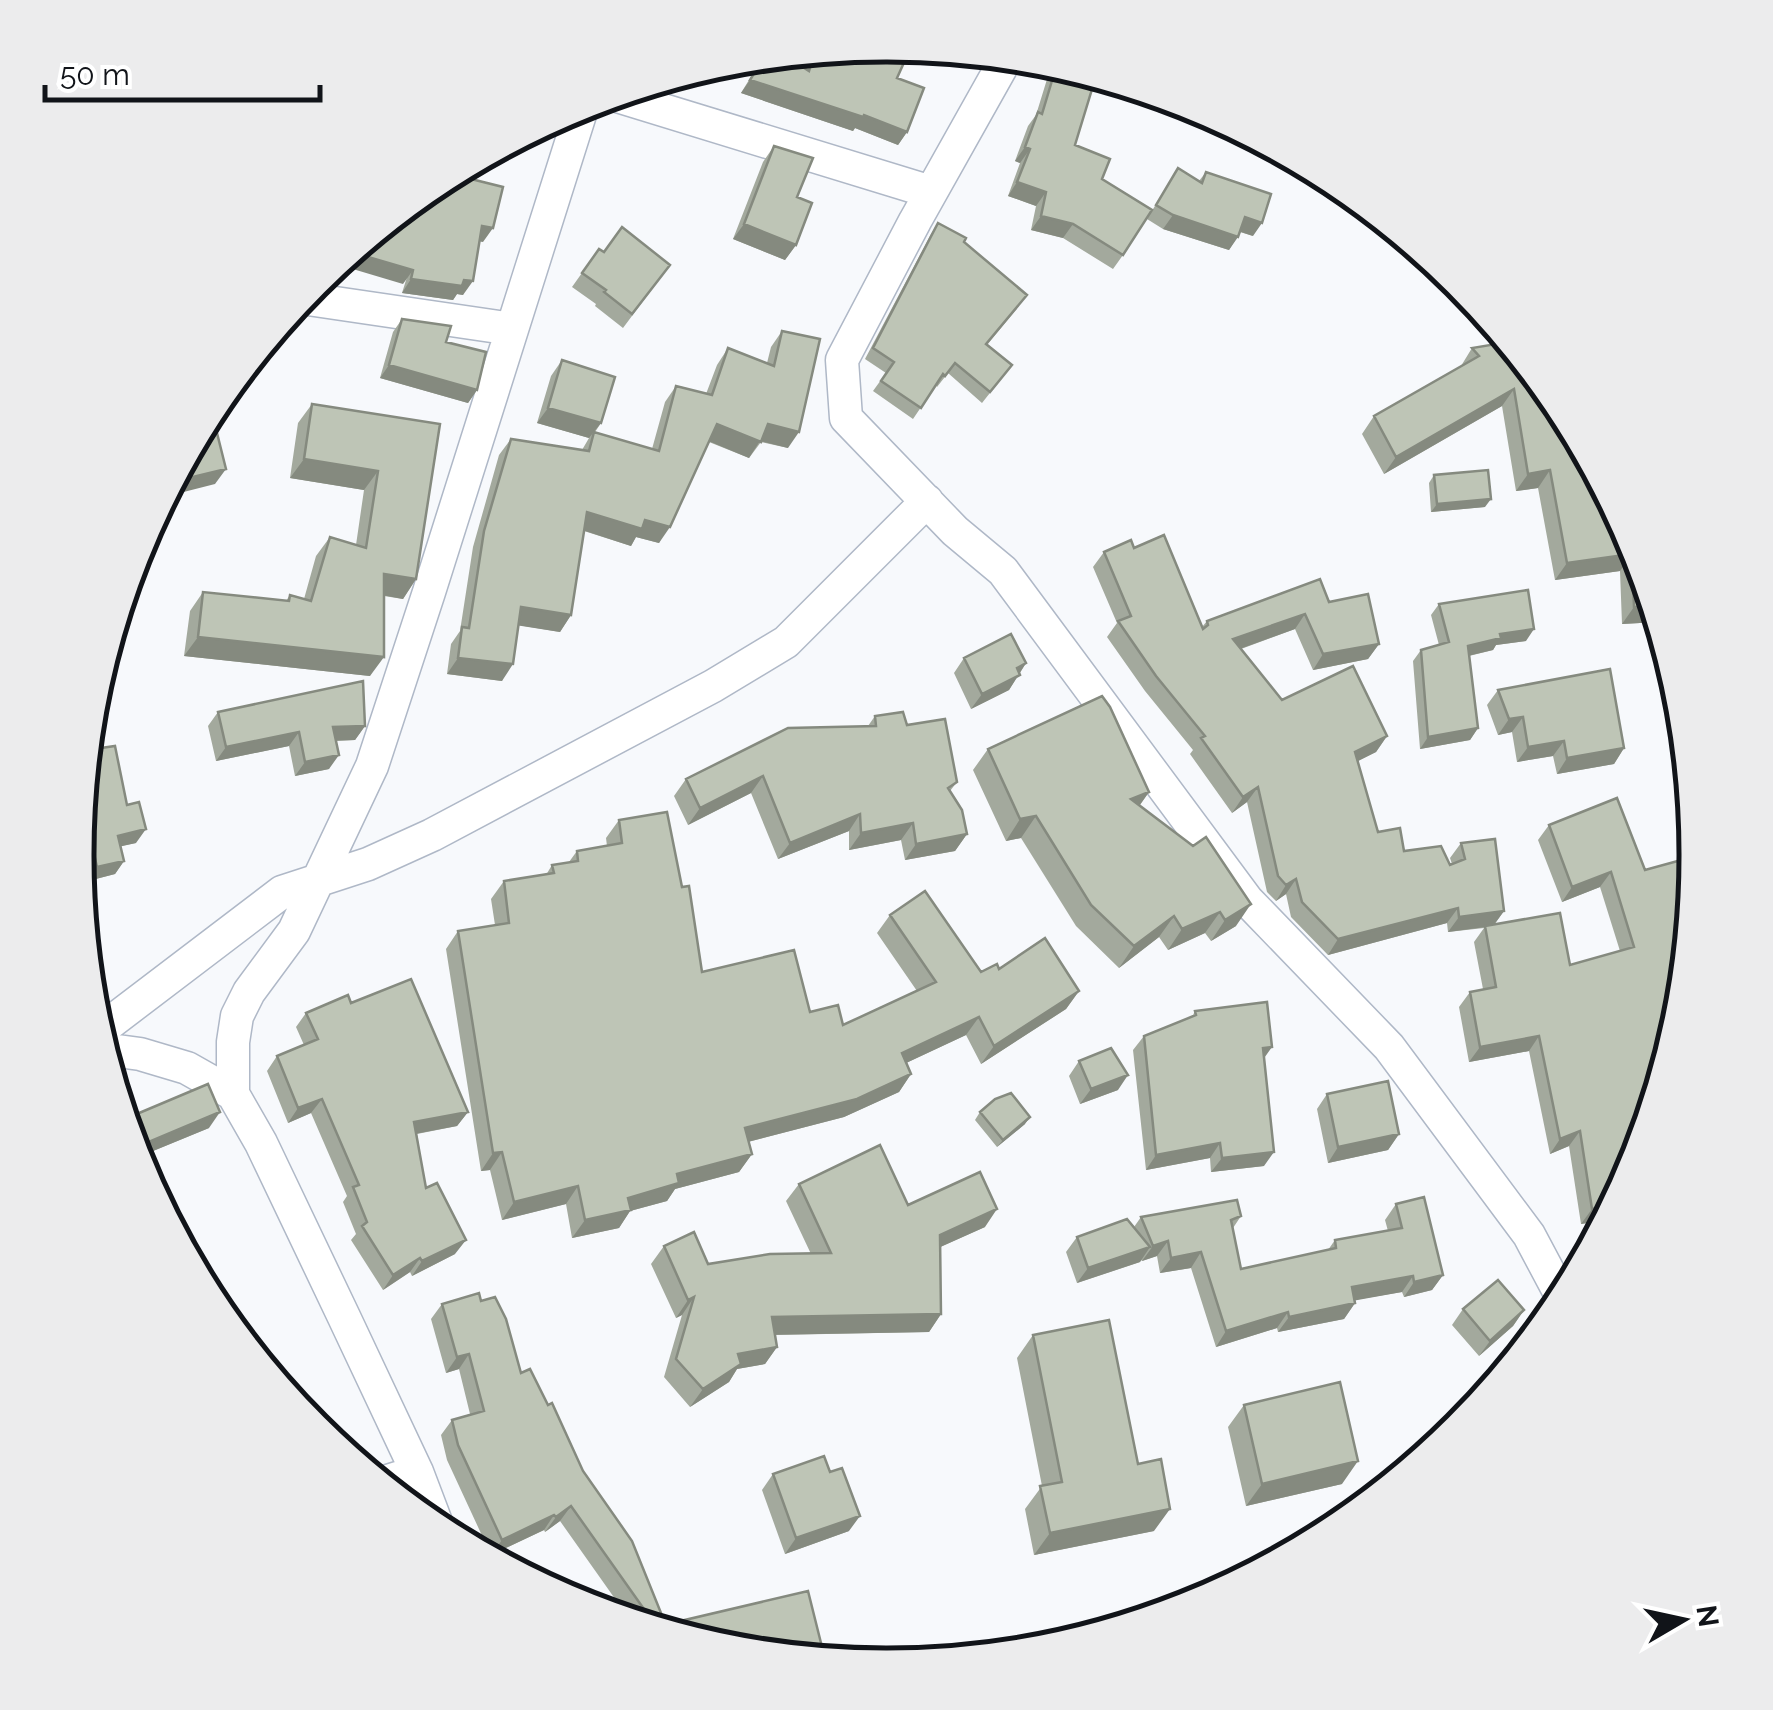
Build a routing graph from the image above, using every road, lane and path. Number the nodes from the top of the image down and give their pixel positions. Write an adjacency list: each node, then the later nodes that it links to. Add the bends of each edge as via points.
1 (999, 71): 4 (street)
2 (639, 103): 4 (street)
3 (576, 126): 6 (street)
4 (930, 192): 7 (street, via 842,360 846,418)
5 (320, 301): 6 (street)
6 (512, 329): 8 (street, via 372,766)
7 (927, 501): 8 (street, via 786,642 432,836); 12 (street, via 1003,571 1247,900 1389,1047 1529,1235)
8 (318, 882): 9 (street, via 282,892); 11 (street, via 294,931 236,1016)
9 (112, 1022)
10 (119, 1051): 11 (street, via 188,1068)
11 (233, 1094): 13 (street)
12 (1554, 1280)
13 (417, 1472): 14 (street); 15 (street)
14 (397, 1478)
15 (428, 1501)

